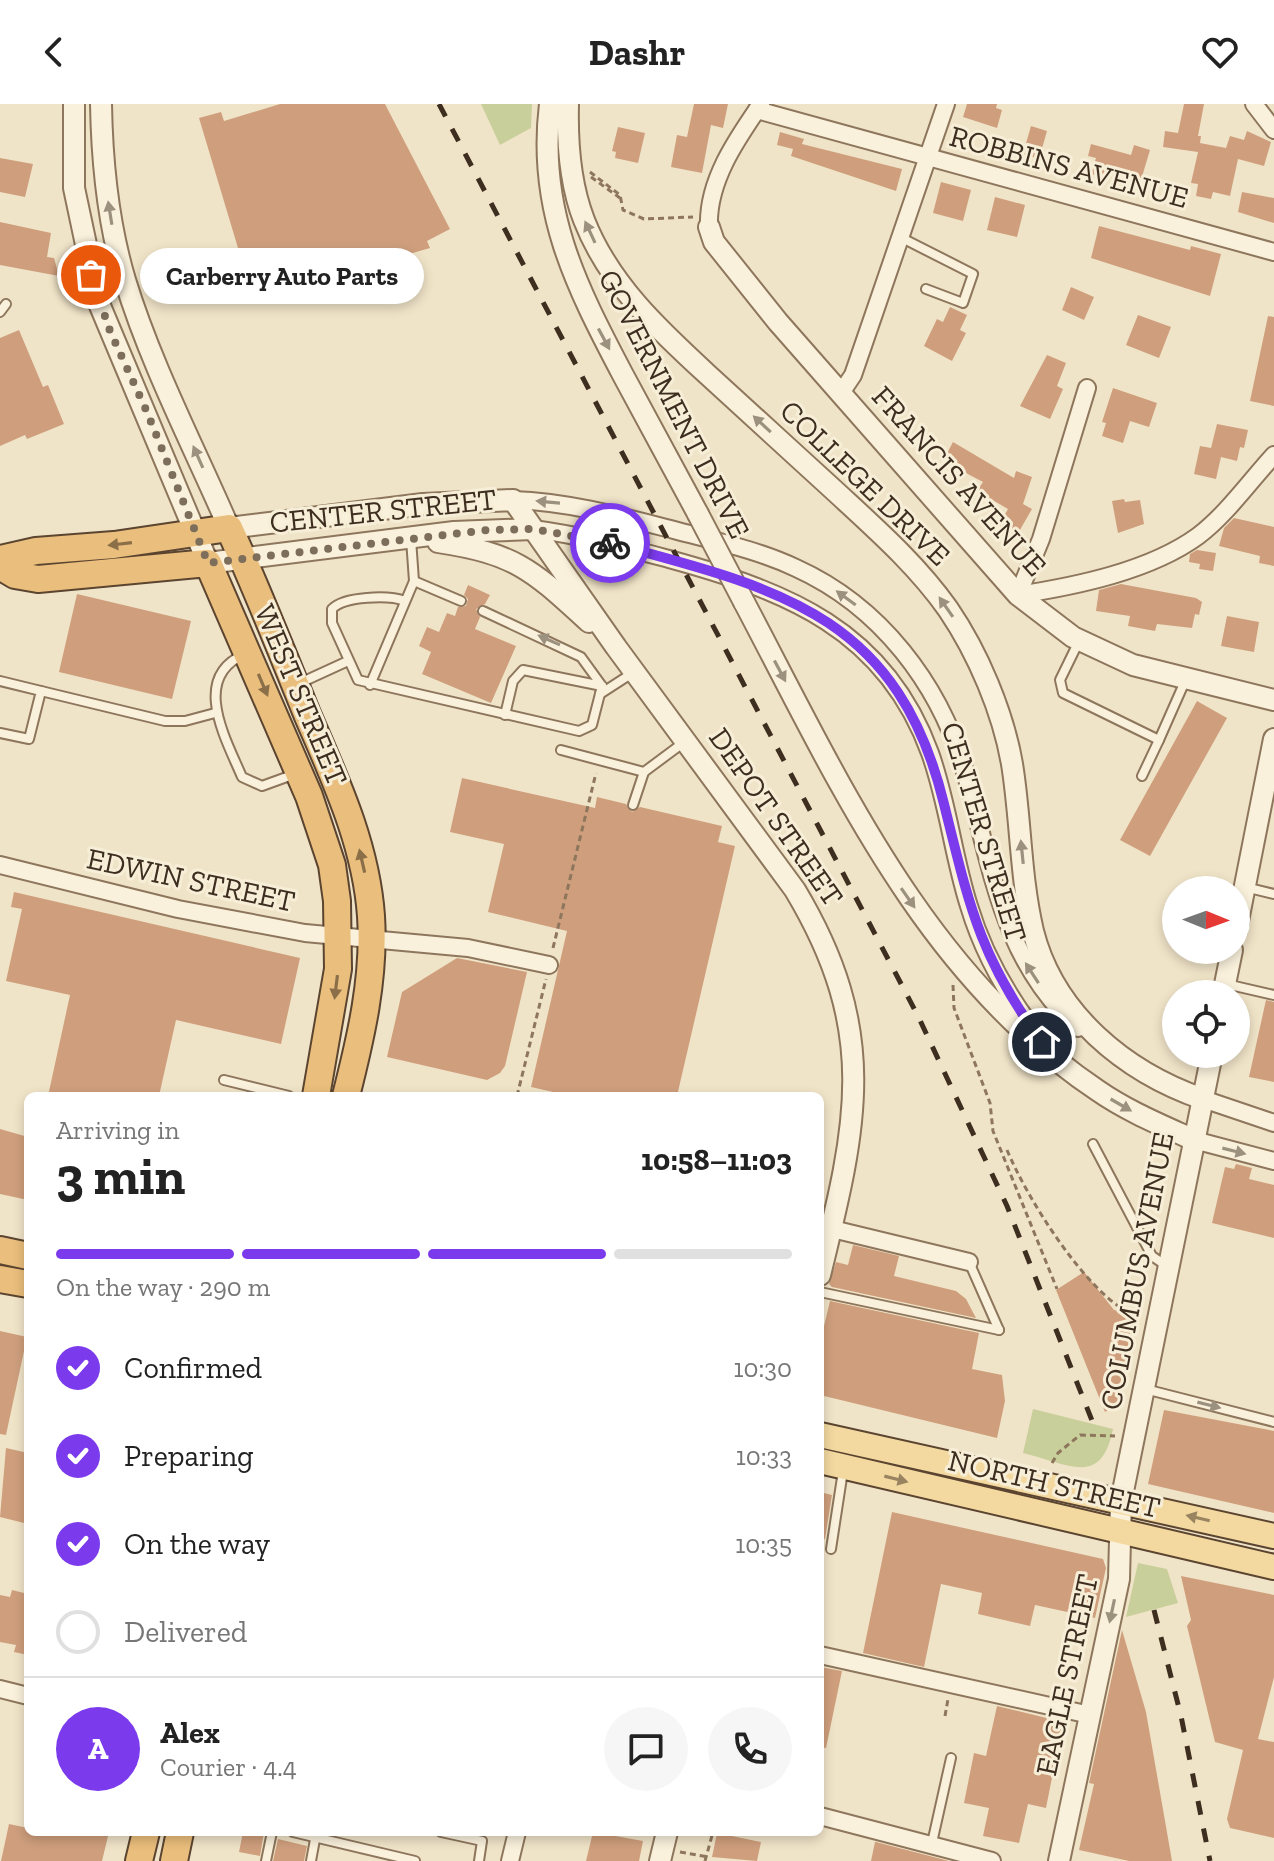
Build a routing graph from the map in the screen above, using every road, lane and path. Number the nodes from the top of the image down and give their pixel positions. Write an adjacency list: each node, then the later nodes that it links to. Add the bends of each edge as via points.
1 (74, 104): 21 (street, WEST STREET, via 74,188 91,275)
2 (101, 104): 19 (street, WEST STREET, one-way to 2, via 125,279 106,188)
3 (550, 104): 66 (street, GOVERNMENT DRIVE, one-way to 66, bridge, via 546,163 566,258 855,813 909,900 989,995)
4 (568, 104): 67 (street, COLLEGE DRIVE, one-way to 4, via 1078,1015 1039,950 1007,743 981,670 949,611 900,553 678,348 625,291 592,238 578,201)
5 (946, 104): 9 (street)
6 (1254, 104): 8 (street)
7 (759, 107): 9 (street, ROBBINS AVENUE); 11 (street, via 710,197)
8 (1274, 130)
9 (927, 157): 12 (street); 13 (street, ROBBINS AVENUE)
10 (581, 168): 11 (path, via 621,199 623,210 644,219)
11 (709, 222): 16 (street, FRANCIS AVENUE, via 714,242)
12 (902, 238): 14 (lane, via 973,274 963,303); 16 (street, via 853,375)
13 (1274, 252)
14 (926, 289)
15 (1087, 388): 28 (street, via 1041,539)
16 (841, 393): 28 (street, FRANCIS AVENUE)
17 (1274, 455): 28 (street, via 1199,535 1174,549 1123,571)
18 (513, 500): 19 (street, CENTER STREET, via 423,504); 20 (street, DEPOT STREET); 67 (street, CENTER STREET, one-way to 18, via 1089,1038 1057,1007 1017,950 996,896 950,728 914,666 875,622 816,578 754,552 585,507)
19 (229, 528): 21 (highway, CENTER STREET); 23 (highway, WEST STREET)
20 (533, 529): 22 (street, CENTER STREET); 33 (street, DEPOT STREET); 66 (street, CENTER STREET, via 611,543 769,589 812,611 859,646 916,722 938,779 979,936 1012,999)
21 (197, 533): 24 (highway, CENTER STREET, one-way to 24); 25 (street, WEST STREET)
22 (412, 539): 23 (street, CENTER STREET); 27 (lane); 33 (street, DEPOT STREET, via 482,548 518,563)
23 (243, 558): 25 (street, CENTER STREET); 39 (highway, WEST STREET)
24 (0, 559)
25 (208, 563): 26 (highway, CENTER STREET, via 38,579); 34 (highway, WEST STREET)
26 (0, 566)
27 (414, 581): 29 (lane); 30 (lane)
28 (1018, 595): 32 (street, FRANCIS AVENUE)
29 (405, 601): 35 (lane, via 395,597 334,605 332,623); 40 (lane)
30 (461, 601)
31 (483, 611): 41 (lane, one-way to 31, via 581,657)
32 (1079, 640): 37 (street, FRANCIS AVENUE, via 1133,665); 49 (lane, via 1060,680 1063,693)
33 (616, 647): 36 (street, DEPOT STREET)
34 (249, 653): 44 (lane, via 229,661 218,679); 52 (highway, WEST STREET, one-way to 52)
35 (348, 661): 39 (lane); 40 (lane, via 358,680)
36 (634, 672): 41 (lane); 48 (street, DEPOT STREET)
37 (1186, 678): 43 (street, FRANCIS AVENUE); 49 (lane)
38 (0, 681): 42 (lane)
39 (295, 684): 61 (highway, WEST STREET, one-way to 39, via 356,837)
40 (370, 685): 45 (lane)
41 (601, 690): 45 (lane, via 592,725 579,731); 45 (lane, via 523,670 513,681)
42 (41, 691): 44 (lane, via 165,721); 46 (lane, via 29,739)
43 (1274, 700)
44 (215, 713): 52 (lane, via 242,777 262,786)
45 (505, 715)
46 (0, 733)
47 (1274, 739): 57 (street)
48 (687, 740): 53 (lane); 80 (street, DEPOT STREET, via 795,890 817,927 841,990 852,1052 854,1113)
49 (1159, 740): 54 (lane)
50 (561, 750): 51 (lane)
51 (599, 760): 53 (lane); 62 (path)
52 (299, 772): 60 (highway, WEST STREET, via 332,865)
53 (644, 772): 55 (lane)
54 (1142, 776)
55 (633, 805)
56 (0, 865): 60 (street, EDWIN STREET, via 178,909)
57 (1247, 876)
58 (1250, 888): 59 (lane)
59 (1274, 894)
60 (339, 936): 61 (street, EDWIN STREET); 71 (highway, WEST STREET, one-way to 71, via 337,988)
61 (372, 938): 62 (street, EDWIN STREET, via 468,948); 72 (highway, WEST STREET, via 365,1017)
62 (549, 965): 73 (path)
63 (958, 978): 85 (path, via 953,985 954,1008 990,1103 993,1131)
64 (1250, 992): 65 (lane)
65 (1274, 995)
66 (1057, 1060): 76 (street, CENTER STREET, one-way to 76, via 1113,1101)
67 (1128, 1064): 74 (street, CENTER STREET)
68 (1209, 1068): 74 (street, COLUMBUS AVENUE)
69 (224, 1080): 70 (lane)
70 (273, 1092)
71 (317, 1092)
72 (347, 1092)
73 (518, 1092)
74 (1203, 1099): 75 (street, CENTER STREET); 76 (street, COLUMBUS AVENUE)
75 (1274, 1123)
76 (1194, 1140): 79 (street, CENTER STREET, one-way to 79); 84 (street, COLUMBUS AVENUE)
77 (1093, 1144): 84 (lane, via 1152,1256)
78 (1007, 1150): 87 (path, via 1033,1205 1080,1267)
79 (1274, 1161)
80 (826, 1228): 83 (street)
81 (0, 1250): 82 (highway)
82 (24, 1255)
83 (969, 1262): 86 (lane, via 999,1330)
84 (1169, 1268): 90 (street, COLUMBUS AVENUE)
85 (1057, 1289)
86 (824, 1293)
87 (1122, 1309): 88 (path); 89 (path)
88 (1129, 1313)
89 (1118, 1315)
90 (1144, 1389): 91 (lane, one-way to 91); 97 (street, COLUMBUS AVENUE)
91 (1274, 1422)
92 (824, 1436): 97 (main road, NORTH STREET)
93 (1115, 1436): 95 (path, via 1080,1435)
94 (824, 1462): 96 (main road, NORTH STREET)
95 (1052, 1463)
96 (844, 1466): 98 (main road, NORTH STREET, one-way to 98); 100 (lane)
97 (1121, 1501): 98 (street, EAGLE STREET); 99 (main road, NORTH STREET, one-way to 97)
98 (1123, 1534): 101 (main road, NORTH STREET); 105 (street, EAGLE STREET, one-way to 105, via 1119,1579)
99 (1274, 1536)
100 (831, 1549)
101 (1274, 1567)
102 (824, 1656): 105 (street)
103 (0, 1689): 104 (street)
104 (24, 1695)
105 (1090, 1715): 129 (street, EAGLE STREET)
106 (951, 1758): 117 (lane)
107 (824, 1817): 117 (street)
108 (145, 1836): 121 (highway)
109 (179, 1836): 122 (highway)
110 (271, 1836): 123 (lane)
111 (316, 1836): 124 (lane)
112 (322, 1836): 119 (lane)
113 (459, 1836): 126 (lane, via 482,1841)
114 (516, 1836): 127 (street)
115 (667, 1836): 118 (street)
116 (712, 1836): 120 (path)
117 (932, 1843): 128 (street)
118 (669, 1856): 120 (path)
119 (389, 1858): 125 (lane)
120 (706, 1859)
121 (139, 1861)
122 (174, 1861)
123 (266, 1861)
124 (311, 1861)
125 (415, 1861)
126 (479, 1861)
127 (510, 1861)
128 (992, 1861)
129 (1059, 1861)

